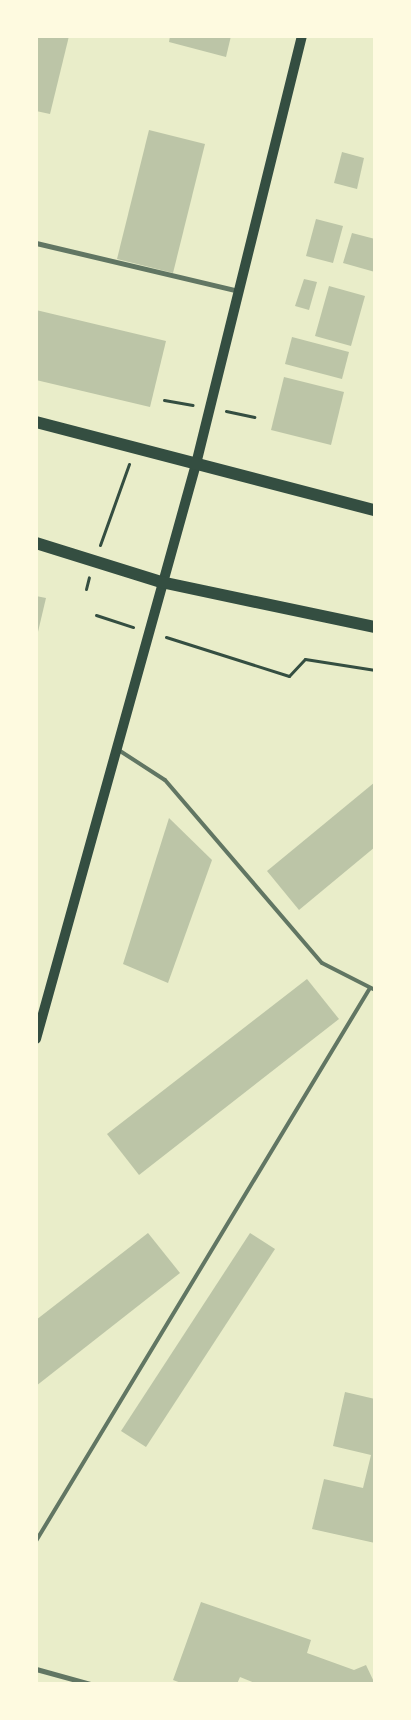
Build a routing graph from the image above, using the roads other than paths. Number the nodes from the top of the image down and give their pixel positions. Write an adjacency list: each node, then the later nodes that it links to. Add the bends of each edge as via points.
1 (302, 36): 3 (main road)
2 (36, 243): 3 (street)
3 (239, 291): 5 (main road)
4 (36, 422): 5 (main road)
5 (196, 464): 6 (main road); 8 (main road)
6 (375, 510)
7 (36, 543): 8 (main road)
8 (161, 582): 9 (main road); 10 (main road)
9 (375, 627)
10 (117, 749): 11 (lane, via 166,780 322,963); 12 (main road)
11 (372, 989): 13 (lane)
12 (36, 1039)
13 (36, 1541)
14 (36, 1669): 15 (street)
15 (90, 1684)

